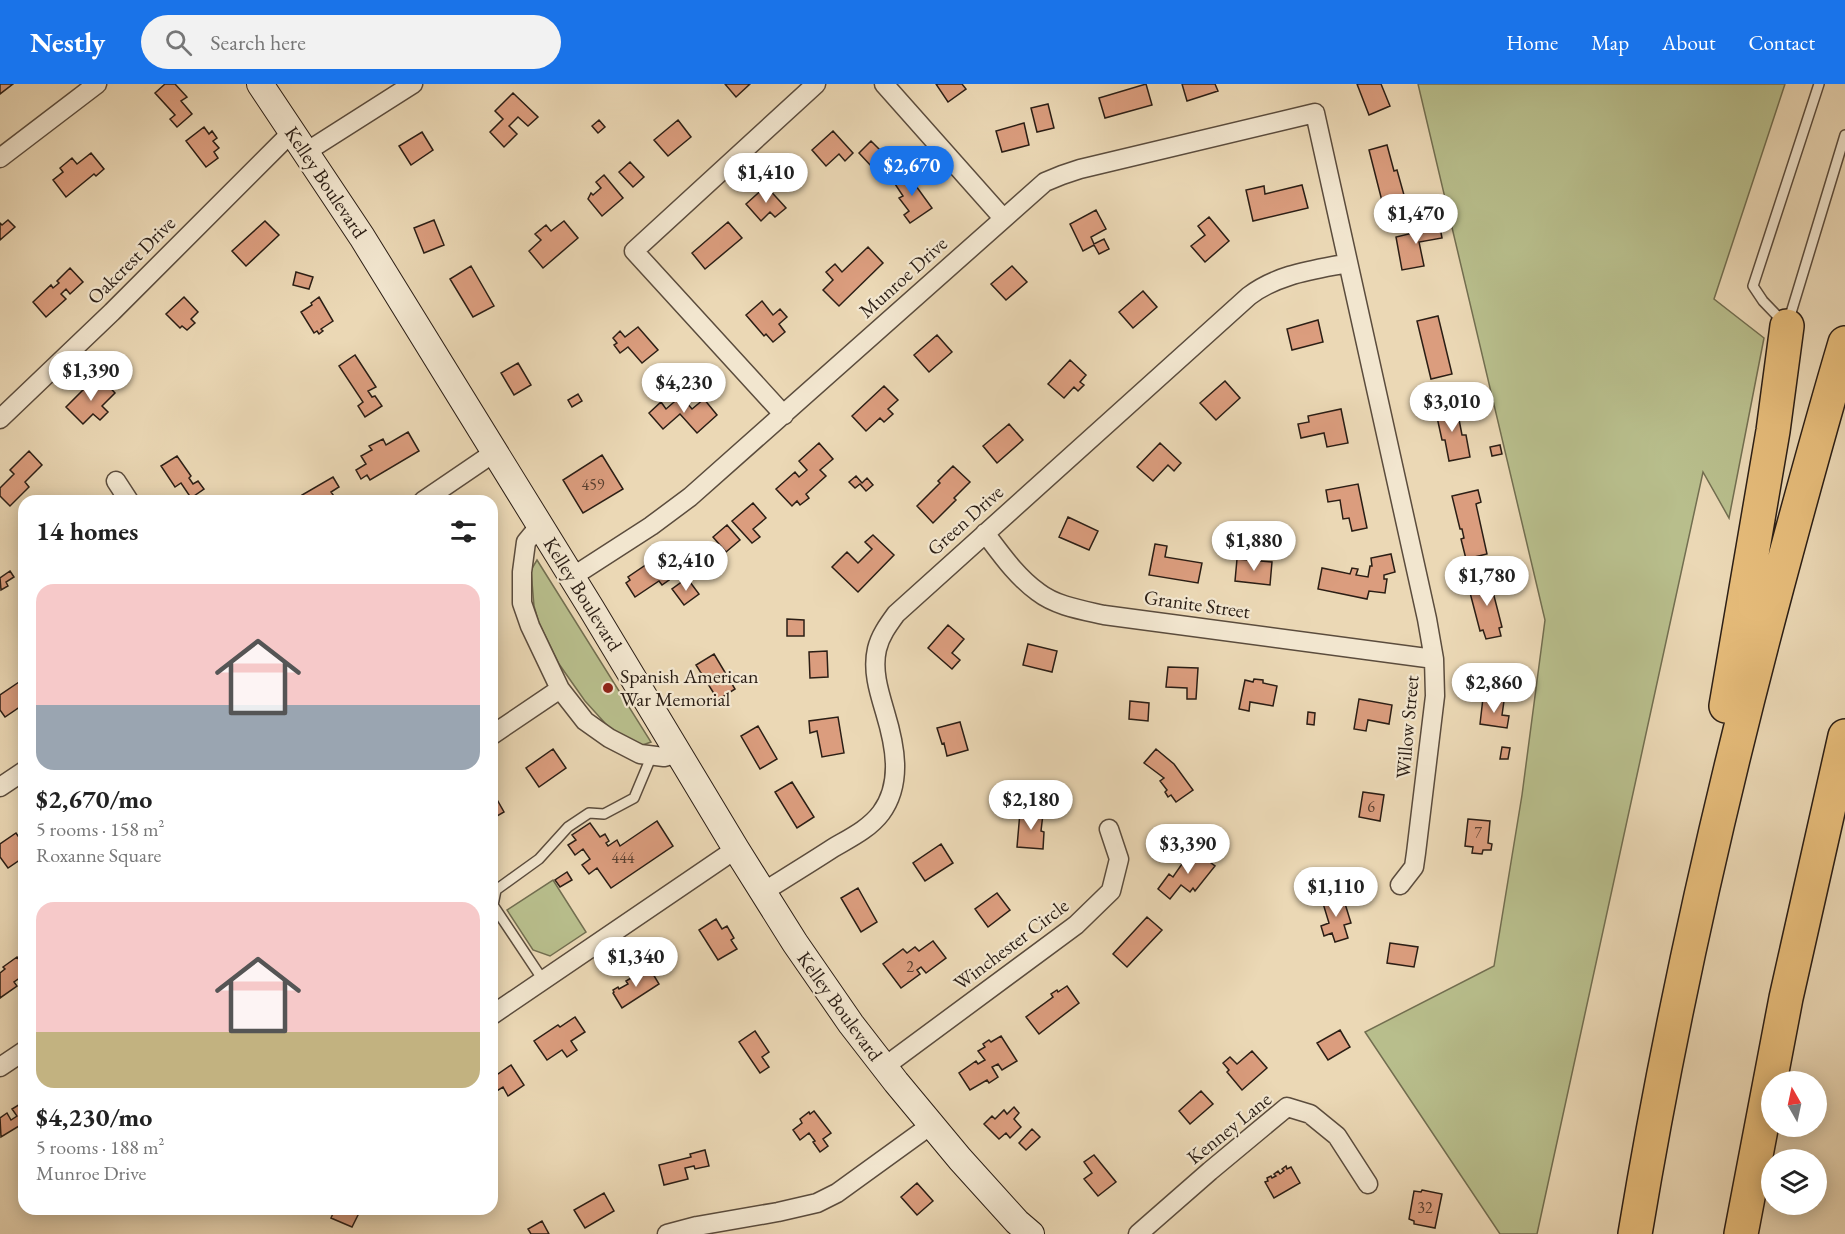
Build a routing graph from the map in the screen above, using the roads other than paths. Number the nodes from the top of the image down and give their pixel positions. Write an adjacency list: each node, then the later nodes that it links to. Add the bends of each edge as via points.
1 (97, 84): 10 (street)
2 (260, 84): 9 (main road, Kelley Boulevard)
3 (413, 84): 9 (street, Oakcrest Drive)
4 (816, 84): 15 (street, via 634,251)
5 (884, 84): 11 (street)
6 (1819, 84): 13 (lane, via 1753,286)
7 (1315, 113): 11 (street, Munroe Drive, via 1062,175 1045,182); 12 (street, Willow Street)
8 (1845, 135): 13 (lane)
9 (299, 142): 16 (street, Oakcrest Drive, via 120,303); 17 (main road, Kelley Boulevard, via 363,237)
10 (0, 158)
11 (1003, 218): 15 (street, Munroe Drive)
12 (1348, 263): 22 (street, Green Drive, via 1286,276 1260,287); 24 (street, Willow Street)
13 (1787, 326): 39 (highway)
14 (1845, 343): 39 (highway, via 1754,675)
15 (784, 415): 23 (street, Munroe Drive, via 690,497)
16 (0, 419)
17 (495, 452): 20 (street); 21 (main road, Kelley Boulevard)
18 (116, 481): 19 (street)
19 (125, 495)
20 (432, 495)
21 (540, 525): 23 (main road, Kelley Boulevard); 25 (street, via 526,542 522,603)
22 (984, 533): 24 (street, Granite Street, via 1039,593 1070,607 1104,615); 36 (street, Green Drive, via 905,604 880,637 876,678 896,770 894,785 881,812 863,830)
23 (572, 577): 28 (main road, Kelley Boulevard)
24 (1434, 659): 34 (street, Willow Street, via 1434,710 1416,853 1413,867)
25 (560, 689): 26 (street); 29 (street, via 585,720 609,738 640,754)
26 (498, 731)
27 (1845, 736): 50 (highway, via 1788,987)
28 (679, 753): 29 (street); 33 (main road, Kelley Boulevard)
29 (652, 755): 35 (lane, via 634,798 604,814 589,813 568,827 539,859)
30 (18, 775): 31 (street)
31 (0, 787)
32 (1109, 829): 43 (street, Winchester Circle, via 1119,859 1111,891 1076,925)
33 (736, 849): 36 (main road, Kelley Boulevard); 38 (street)
34 (1400, 885)
35 (498, 889)
36 (763, 892): 43 (main road, Kelley Boulevard, via 795,944)
37 (498, 912): 38 (lane)
38 (543, 980): 40 (street)
39 (1681, 986): 49 (highway)
40 (498, 1011)
41 (18, 1055): 42 (street)
42 (0, 1067)
43 (884, 1067): 44 (main road, Kelley Boulevard)
44 (932, 1125): 46 (street, via 817,1203); 47 (main road, Kelley Boulevard)
45 (1368, 1184): 48 (street, Kenney Lane, via 1337,1136 1310,1114 1287,1107)
46 (667, 1234)
47 (1031, 1234)
48 (1138, 1234)
49 (1635, 1234)
50 (1741, 1234)

